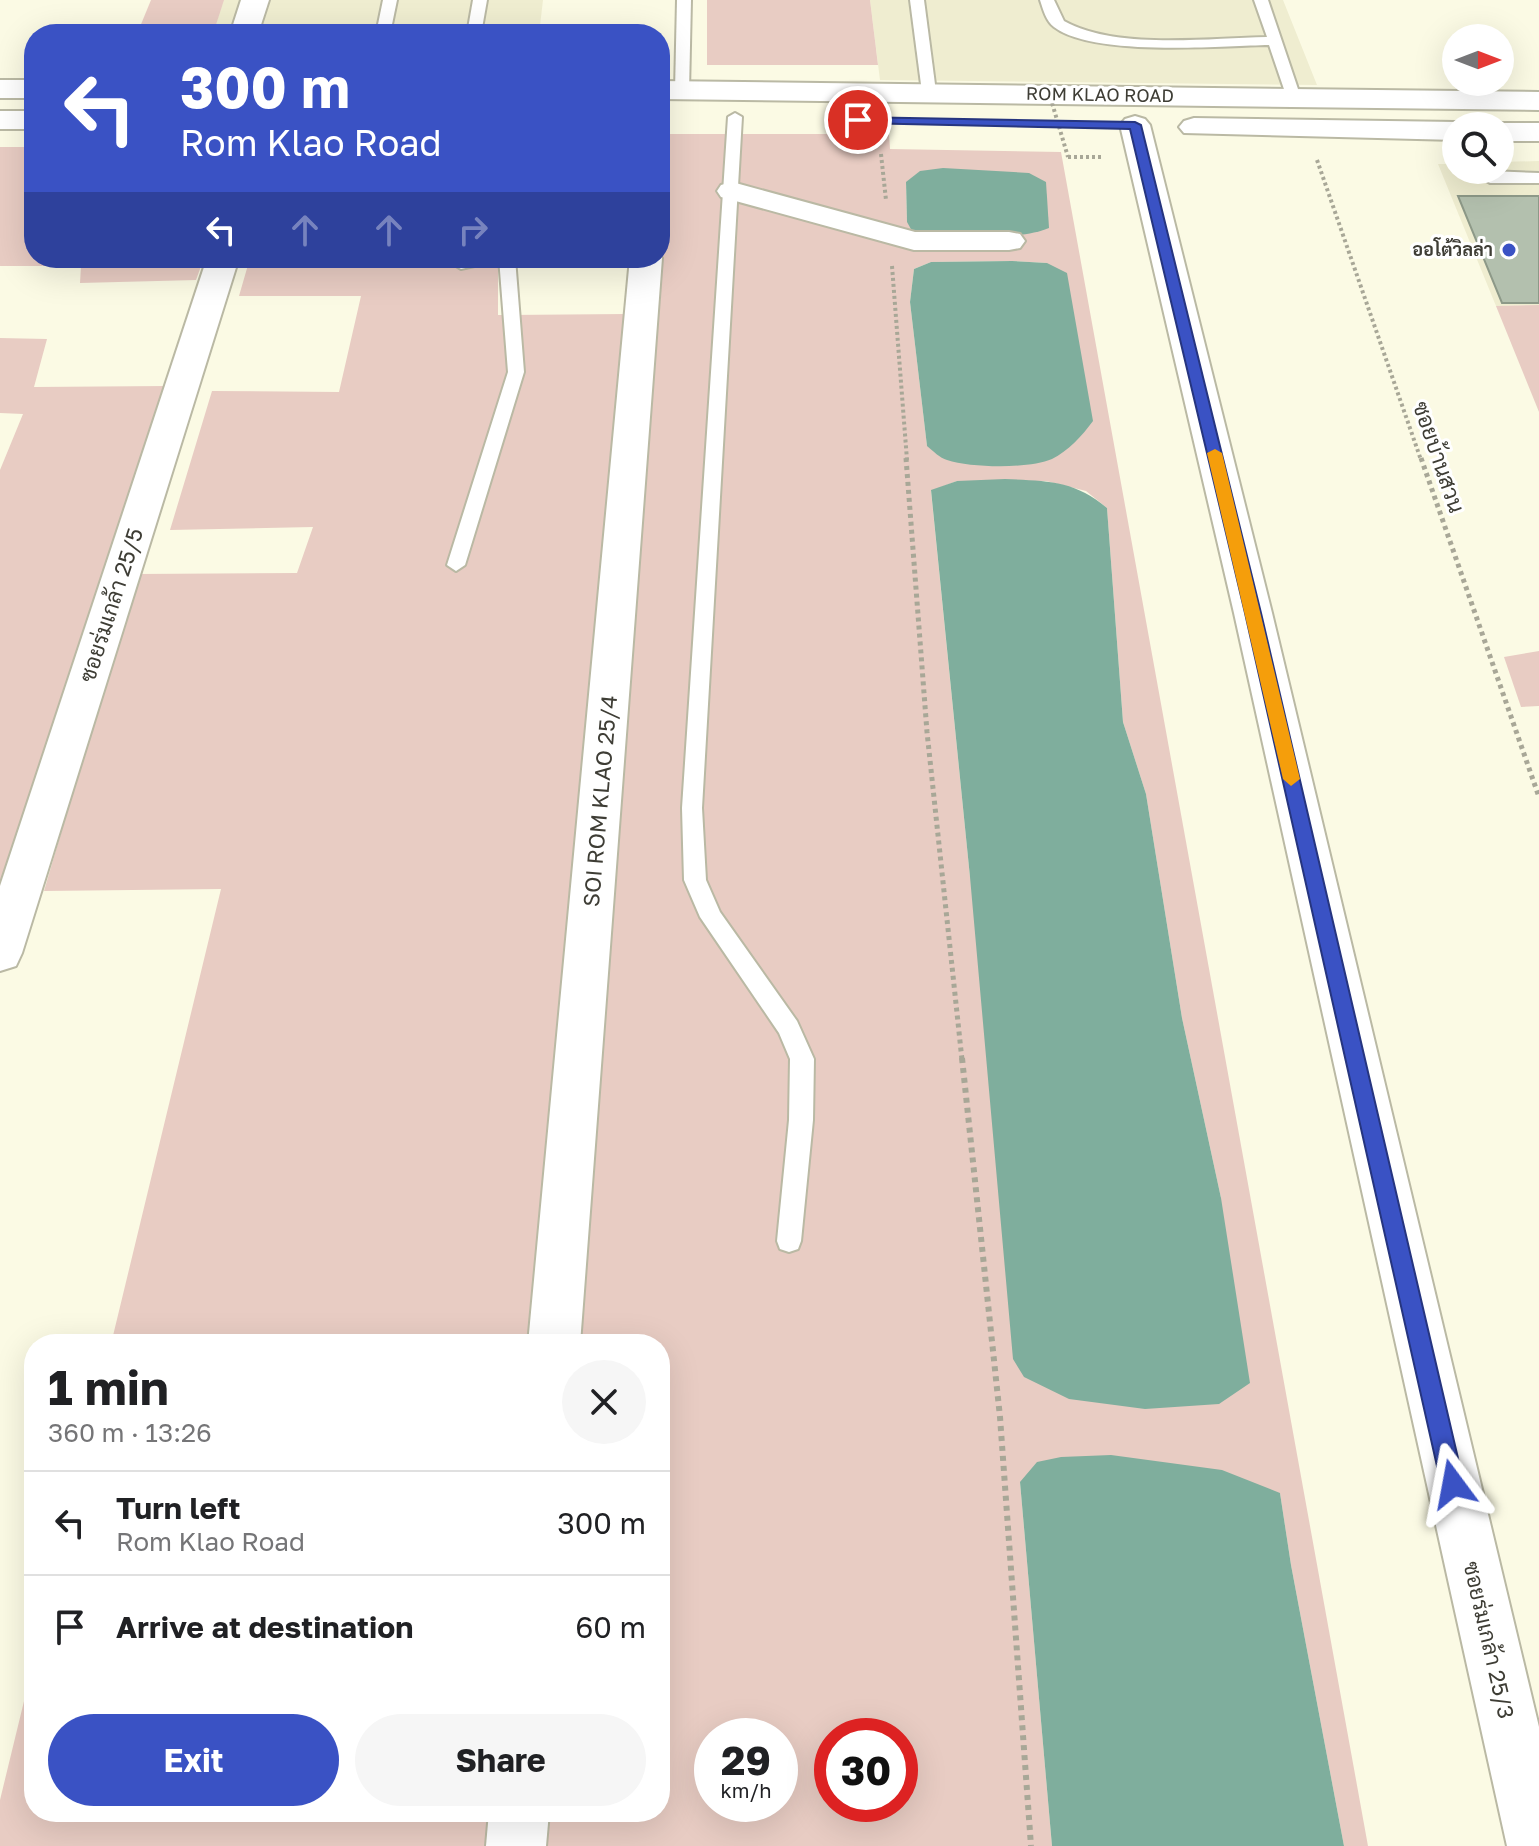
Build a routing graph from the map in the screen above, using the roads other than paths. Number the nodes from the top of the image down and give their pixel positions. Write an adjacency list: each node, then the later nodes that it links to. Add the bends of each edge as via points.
1 (255, 0): 8 (street)
2 (390, 0): 9 (lane)
3 (480, 0): 10 (lane)
4 (684, 0): 14 (lane)
5 (917, 0): 15 (lane)
6 (1047, 0): 11 (lane, via 1061,26 1099,37)
7 (1261, 0): 11 (lane)
8 (247, 24)
9 (385, 24)
10 (476, 24)
11 (1275, 41): 16 (lane)
12 (0, 89): 13 (street)
13 (24, 89)
14 (671, 90): 15 (street, ROM KLAO ROAD)
15 (929, 92): 16 (street, ROM KLAO ROAD)
16 (1294, 98): 17 (street, ROM KLAO ROAD)
17 (1539, 101)
18 (670, 116): 19 (street)
19 (735, 117): 22 (street); 29 (lane)
20 (0, 120): 21 (street)
21 (24, 120)
22 (935, 121)
23 (1120, 125): 26 (street, ROM KLAO ROAD); 40 (street, ซอยร่มเกล้า 25/3, via 1253,613)
24 (1514, 132): 25 (street)
25 (1539, 132)
26 (1442, 135)
27 (1514, 178): 28 (lane)
28 (1539, 178)
29 (732, 191): 30 (street, via 914,241); 36 (lane, via 692,793 695,880 711,917 789,1028 802,1059)
30 (1009, 241)
31 (220, 268): 35 (street, ซอยร่มเกล้า 25/5)
32 (508, 268): 34 (lane, via 516,372)
33 (645, 268): 37 (street, SOI ROM KLAO 25/4)
34 (456, 565)
35 (0, 953)
36 (789, 1241)
37 (555, 1334)
38 (518, 1822): 39 (street)
39 (516, 1846)
40 (1537, 1846)

